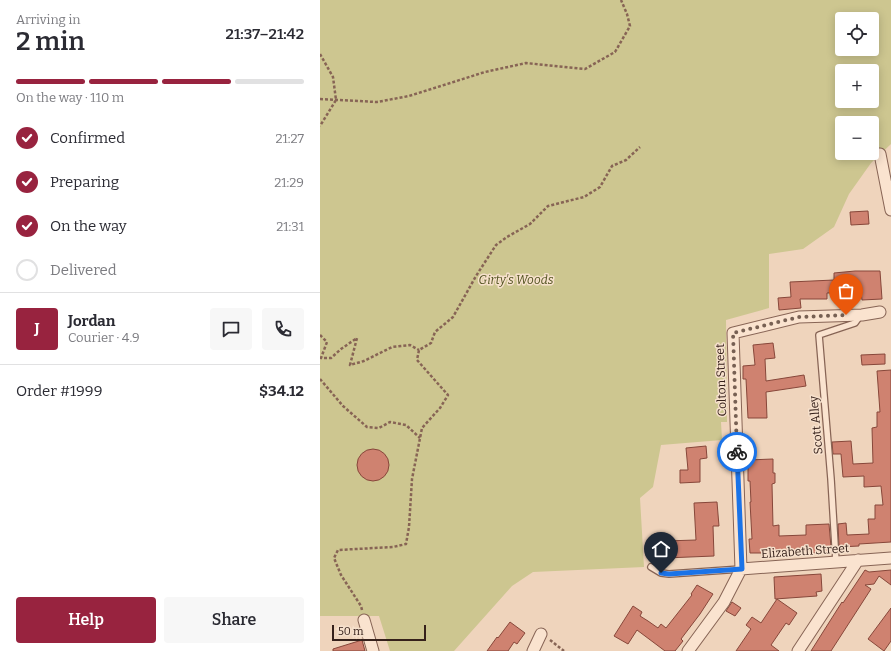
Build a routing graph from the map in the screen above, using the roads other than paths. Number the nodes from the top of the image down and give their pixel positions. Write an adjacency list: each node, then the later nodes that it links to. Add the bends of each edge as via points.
1 (880, 154): 2 (street)
2 (891, 210)
3 (880, 312): 4 (street)
4 (862, 314): 7 (lane, Scott Alley, via 855,323 819,335); 9 (street, Colton Street, via 799,317 733,333)
5 (891, 558): 6 (street, Elizabeth Street)
6 (858, 560): 7 (street, Elizabeth Street); 15 (street)
7 (836, 562): 9 (street, Elizabeth Street)
8 (651, 567): 9 (lane, Elizabeth Street, via 669,574)
9 (742, 569): 14 (street, via 724,602)
10 (364, 620): 13 (street)
11 (541, 634): 12 (street)
12 (535, 650)
13 (373, 651)
14 (688, 651)
15 (798, 651)

